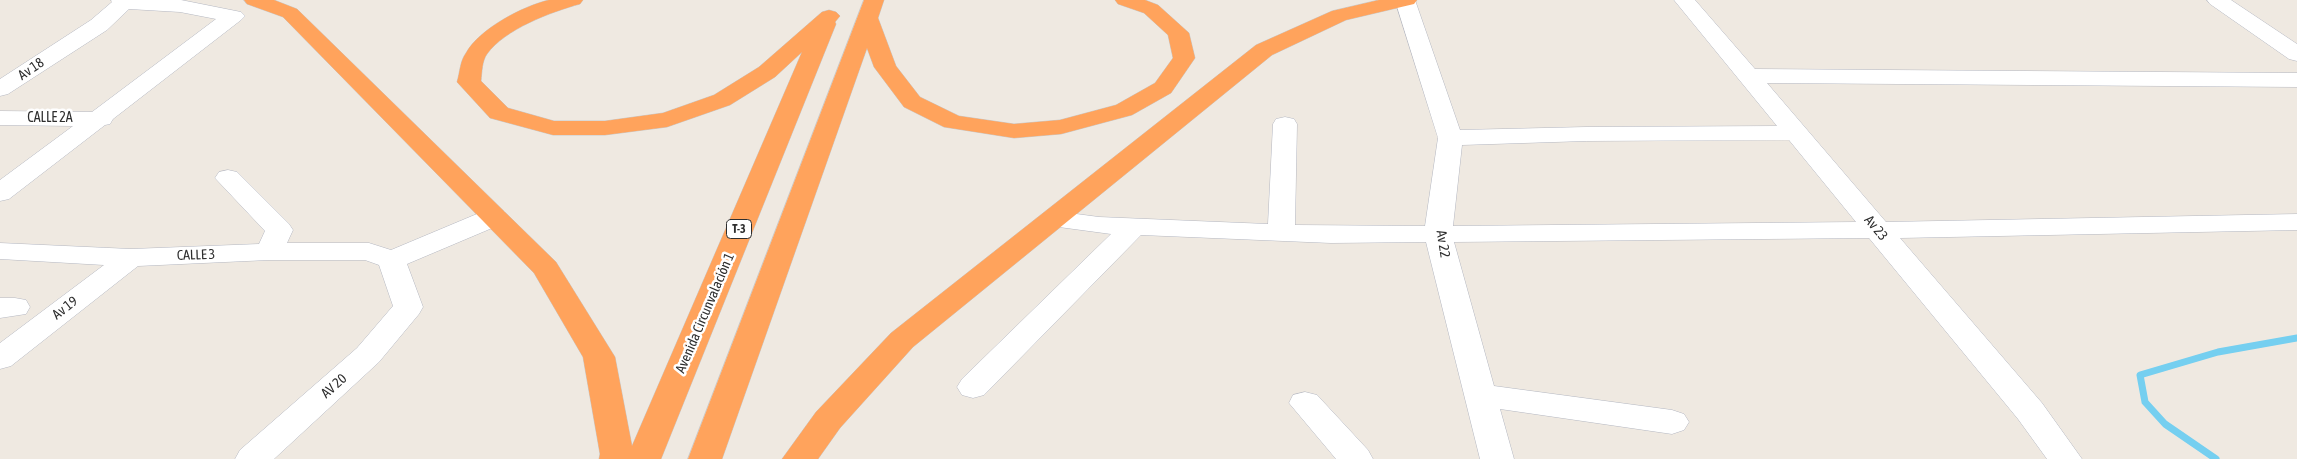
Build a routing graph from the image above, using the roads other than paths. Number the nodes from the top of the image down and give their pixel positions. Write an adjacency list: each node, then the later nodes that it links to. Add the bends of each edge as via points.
1 (254, 0): 21 (highway, via 290,12)
2 (573, 0): 8 (highway, via 510,24 476,53 469,82 499,113 553,128 605,128 667,120 722,100 767,72)
3 (1126, 0): 9 (highway, via 1151,9 1178,33 1184,58 1163,88 1124,110 1061,126 1014,131 953,122 912,102 885,67)
4 (1406, 0): 18 (street, Av 22); 22 (highway, via 1339,15 1264,50)
5 (1684, 0): 11 (street, Av 23)
6 (2217, 0): 10 (street)
7 (123, 1): 13 (street, Av 18, via 98,25); 15 (street, via 180,6 234,16)
8 (832, 8): 39 (highway, Avenida Circunvalación 1 / T-3)
9 (870, 9): 40 (highway)
10 (2297, 54)
11 (1747, 76): 12 (street); 17 (street, Av 23)
12 (2297, 80)
13 (0, 89)
14 (0, 118): 15 (street, CALLE 2A)
15 (101, 119): 20 (street)
16 (1285, 124): 26 (street)
17 (1795, 133): 18 (street); 25 (street, Av 23)
18 (1450, 138): 27 (street, Av 22)
19 (228, 178): 29 (street, via 279,230)
20 (0, 193)
21 (494, 217): 31 (street); 38 (highway, via 546,268 599,357 618,454)
22 (1054, 219): 24 (street); 41 (highway, via 902,340 828,420)
23 (2297, 222): 25 (street)
24 (1134, 227): 26 (street); 33 (street)
25 (1877, 230): 27 (street); 44 (street, Av 23, via 2030,411)
26 (1281, 232): 27 (street)
27 (1438, 234): 34 (street, Av 22)
28 (0, 251): 30 (street, CALLE 3)
29 (269, 252): 30 (street, CALLE 3); 31 (street, CALLE 3, via 369,250)
30 (131, 258): 32 (street, Av 19)
31 (391, 260): 37 (street, AV 20, via 408,307 368,355)
32 (0, 359)
33 (973, 387)
34 (1480, 394): 36 (street); 43 (street, Av 22)
35 (1305, 404): 42 (street)
36 (1672, 422)
37 (252, 459)
38 (616, 459)
39 (644, 459)
40 (705, 459)
41 (798, 459)
42 (1356, 459)
43 (1497, 459)
44 (2065, 459)

